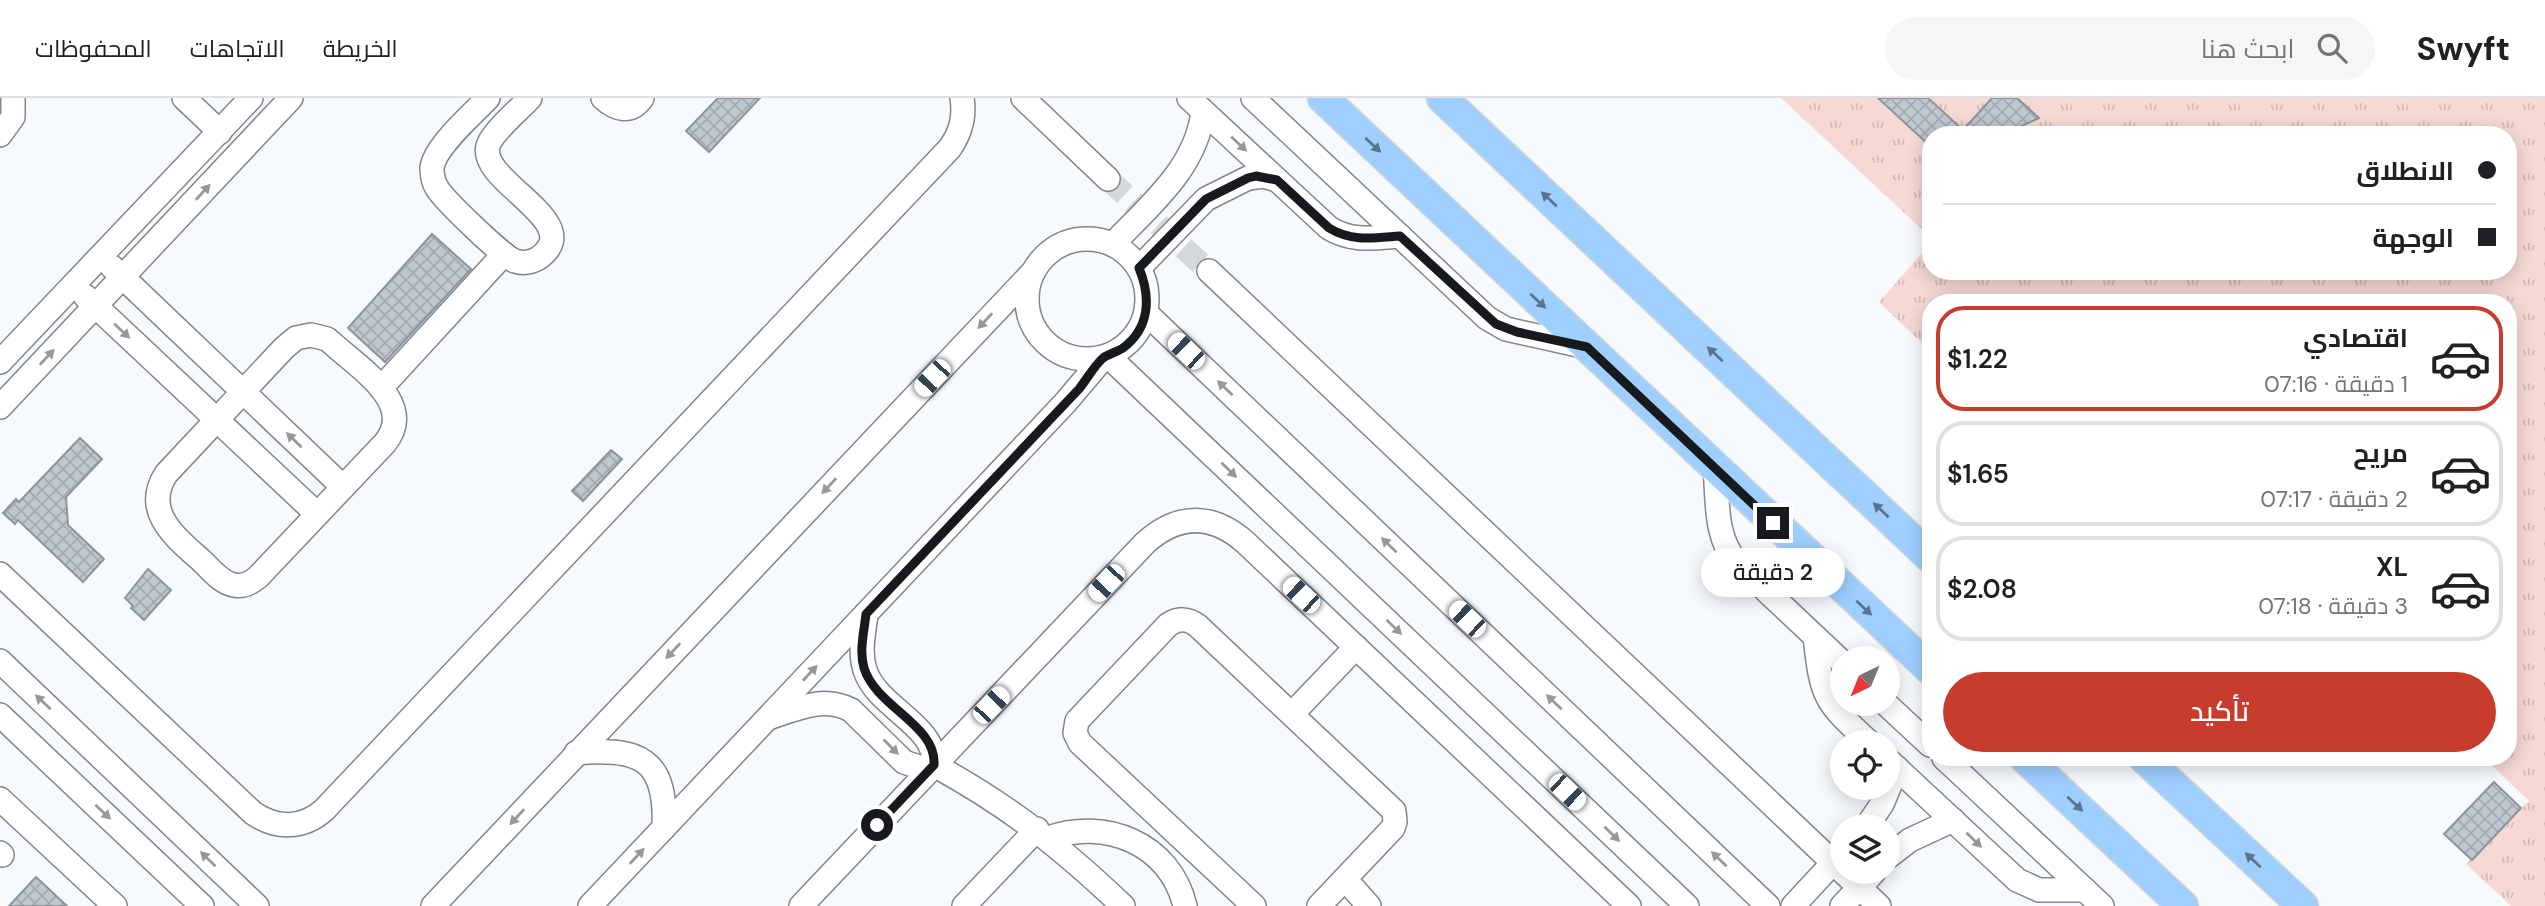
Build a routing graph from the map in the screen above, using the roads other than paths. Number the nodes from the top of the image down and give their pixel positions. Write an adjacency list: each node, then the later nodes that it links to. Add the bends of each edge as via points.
1 (13, 98): 17 (street, via 13,117)
2 (184, 98): 16 (street)
3 (291, 98): 29 (street, one-way to 3)
4 (530, 98): 15 (street)
5 (603, 98): 6 (street, via 622,109 633,107)
6 (642, 98)
7 (962, 98): 44 (street, via 961,129 950,148 312,819 282,825 253,813)
8 (1023, 98): 19 (street)
9 (1253, 98): 22 (street)
10 (1323, 98): 33 (main road, one-way to 33)
11 (1442, 98): 43 (main road, one-way to 11)
12 (486, 99): 15 (street); 24 (street, via 438,152 433,178 442,194)
13 (239, 102): 16 (street)
14 (1196, 105): 18 (street, via 1200,128); 20 (street, one-way to 20)
15 (508, 122): 24 (street, via 490,141 488,162 542,215 551,237 545,251 533,261 517,262)
16 (220, 132): 25 (street)
17 (0, 135)
18 (1183, 168): 21 (street); 23 (street)
19 (1108, 179)
20 (1277, 180): 21 (street, via 1248,178); 22 (street, via 1338,234 1361,240)
21 (1212, 196): 26 (street)
22 (1400, 236): 33 (street, via 1496,324)
23 (1113, 244): 26 (street); 28 (street, via 1083,238 1067,241 1053,248)
24 (504, 254): 36 (street)
25 (100, 256): 29 (street); 30 (street)
26 (1139, 268): 32 (street, via 1148,298)
27 (1209, 271): 73 (street)
28 (1033, 272): 34 (street, via 1027,306 1041,337 1070,356); 60 (street, one-way to 60)
29 (122, 277): 31 (street); 37 (street)
30 (73, 284): 31 (street); 35 (street)
31 (95, 306): 38 (street, one-way to 31); 39 (street, one-way to 39)
32 (1146, 313): 34 (street, via 1133,339); 94 (street, one-way to 32)
33 (1587, 347): 40 (main road)
34 (1106, 356): 45 (street); 93 (street, one-way to 93)
35 (0, 362)
36 (381, 388): 37 (street, via 327,339 312,335 289,342); 41 (street, via 394,407 393,430)
37 (243, 391): 39 (street); 41 (street, one-way to 37)
38 (0, 407)
39 (216, 420): 42 (street); 42 (street, via 162,480 159,511 169,531 226,583 239,586 253,581)
40 (1715, 468): 46 (street, via 1720,532 1727,550); 50 (main road, one-way to 50)
41 (343, 487): 42 (street)
42 (317, 514)
43 (1922, 549)
44 (0, 575)
45 (866, 614): 51 (street, via 865,669 874,688); 55 (street, one-way to 45)
46 (1815, 637): 48 (street); 57 (street, via 1826,698)
47 (1356, 647): 52 (street); 61 (street, via 1234,532 1203,520 1171,524 1145,543); 92 (street)
48 (1830, 651)
49 (0, 661): 59 (street, one-way to 49)
50 (1922, 662)
51 (889, 703): 56 (street, via 885,715); 61 (street, via 929,741)
52 (1292, 714): 72 (street, via 1198,626 1183,620 1168,625 1077,721 1075,733 1080,743); 76 (street, via 1394,811 1393,828)
53 (0, 715): 66 (street)
54 (1899, 716): 58 (street)
55 (768, 718): 56 (street, via 822,702 841,705); 69 (street)
56 (869, 725): 61 (street, one-way to 61, via 909,765)
57 (1855, 730)
58 (1922, 738)
59 (93, 749): 66 (street); 82 (street, one-way to 59)
60 (576, 754): 69 (street, via 613,750 649,766 663,789); 83 (street, one-way to 83)
61 (934, 765): 71 (street); 85 (street)
62 (1953, 766): 79 (street)
63 (2034, 766): 99 (main road, one-way to 99)
64 (2153, 766): 100 (main road, one-way to 64)
65 (1900, 771): 68 (street)
66 (67, 777): 81 (street, one-way to 81)
67 (0, 799): 80 (street)
68 (1953, 820): 70 (street); 79 (street, one-way to 79, via 2028,886)
69 (664, 828): 84 (street, one-way to 69)
70 (1900, 830)
71 (1042, 834): 74 (street, via 1106,832 1135,842); 86 (street); 87 (street)
72 (1180, 837): 74 (street); 89 (street)
73 (1830, 851)
74 (1159, 859): 88 (street, via 1178,886)
75 (1830, 867): 95 (street)
76 (1345, 879): 90 (street); 91 (street)
77 (1862, 884): 96 (street)
78 (1869, 884): 97 (street)
79 (2085, 890): 98 (street)
80 (115, 906)
81 (202, 906)
82 (257, 906)
83 (433, 906)
84 (590, 906)
85 (801, 906)
86 (964, 906)
87 (1123, 906)
88 (1185, 906)
89 (1254, 906)
90 (1319, 906)
91 (1369, 906)
92 (1629, 906)
93 (1687, 906)
94 (1768, 906)
95 (1793, 906)
96 (1842, 906)
97 (1879, 906)
98 (2102, 906)
99 (2183, 906)
100 (2303, 906)

